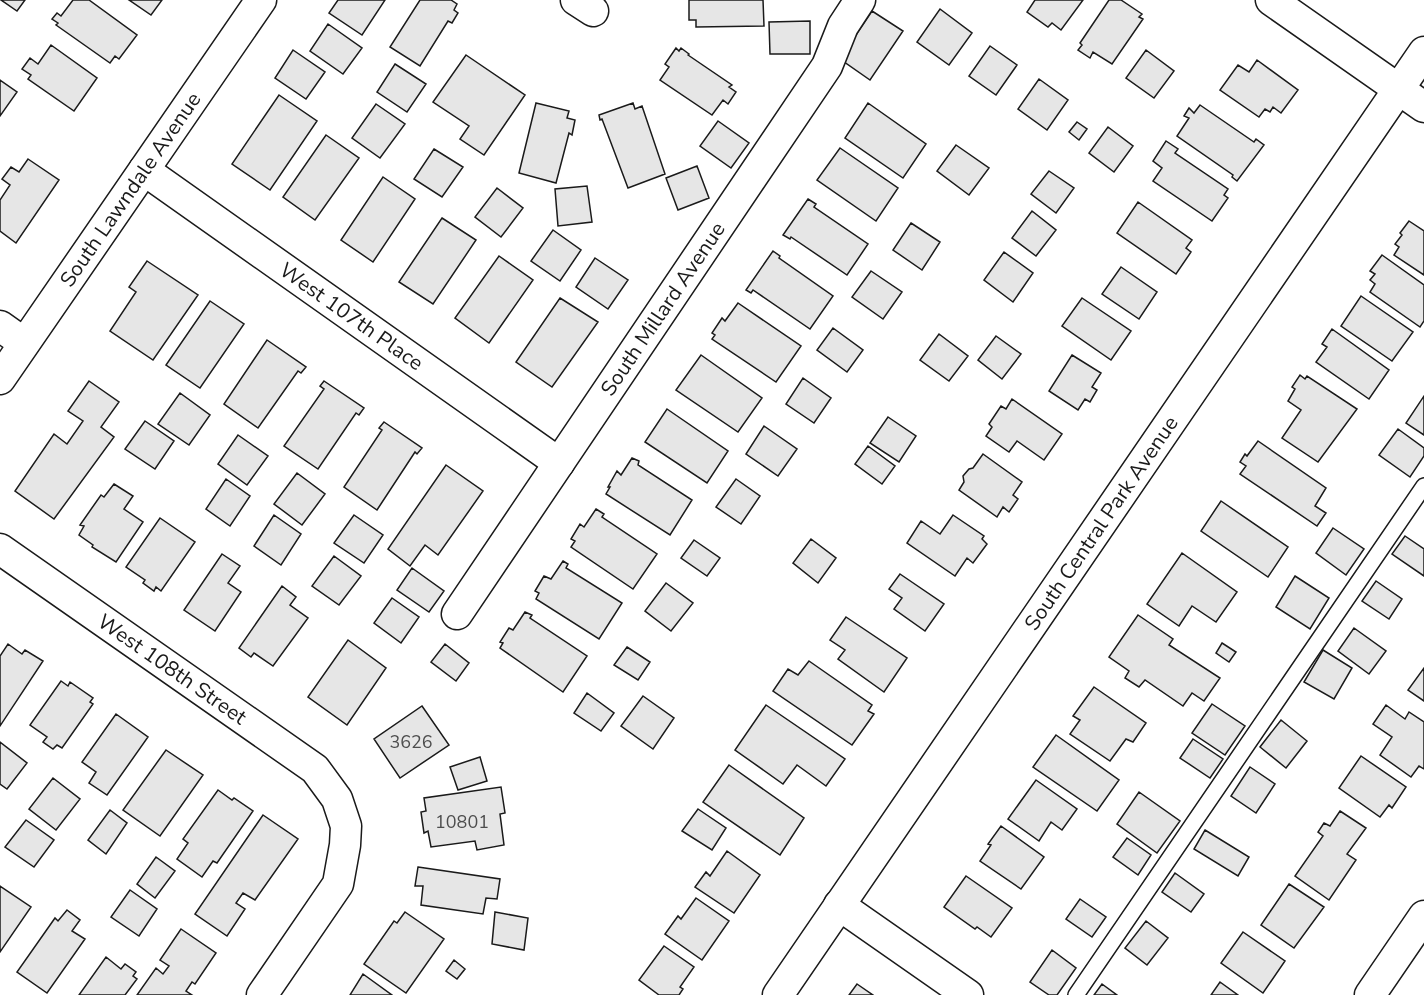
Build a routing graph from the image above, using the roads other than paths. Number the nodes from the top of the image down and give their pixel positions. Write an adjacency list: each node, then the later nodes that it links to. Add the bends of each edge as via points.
1 (261, 0): 7 (street, South Lawndale Avenue)
2 (860, 0): 11 (street, South Millard Avenue, via 843,26 827,66)
3 (1271, 0): 5 (street)
4 (1424, 52): 5 (street, South Central Park Avenue)
5 (1399, 89): 6 (street); 15 (street, South Central Park Avenue)
6 (1424, 107)
7 (144, 170): 9 (street, South Lawndale Avenue); 11 (street, West 107th Place)
8 (0, 326): 9 (street)
9 (24, 343): 10 (street, South Lawndale Avenue)
10 (0, 379)
11 (559, 464): 14 (street, South Millard Avenue)
12 (1424, 486): 20 (lane)
13 (0, 549): 17 (street, West 108th Street, via 315,769 337,799 346,826 339,884)
14 (456, 614)
15 (839, 905): 18 (street, South Central Park Avenue); 19 (street)
16 (1424, 916): 21 (street)
17 (262, 995)
18 (778, 995)
19 (968, 995)
20 (1076, 995)
21 (1370, 995)

